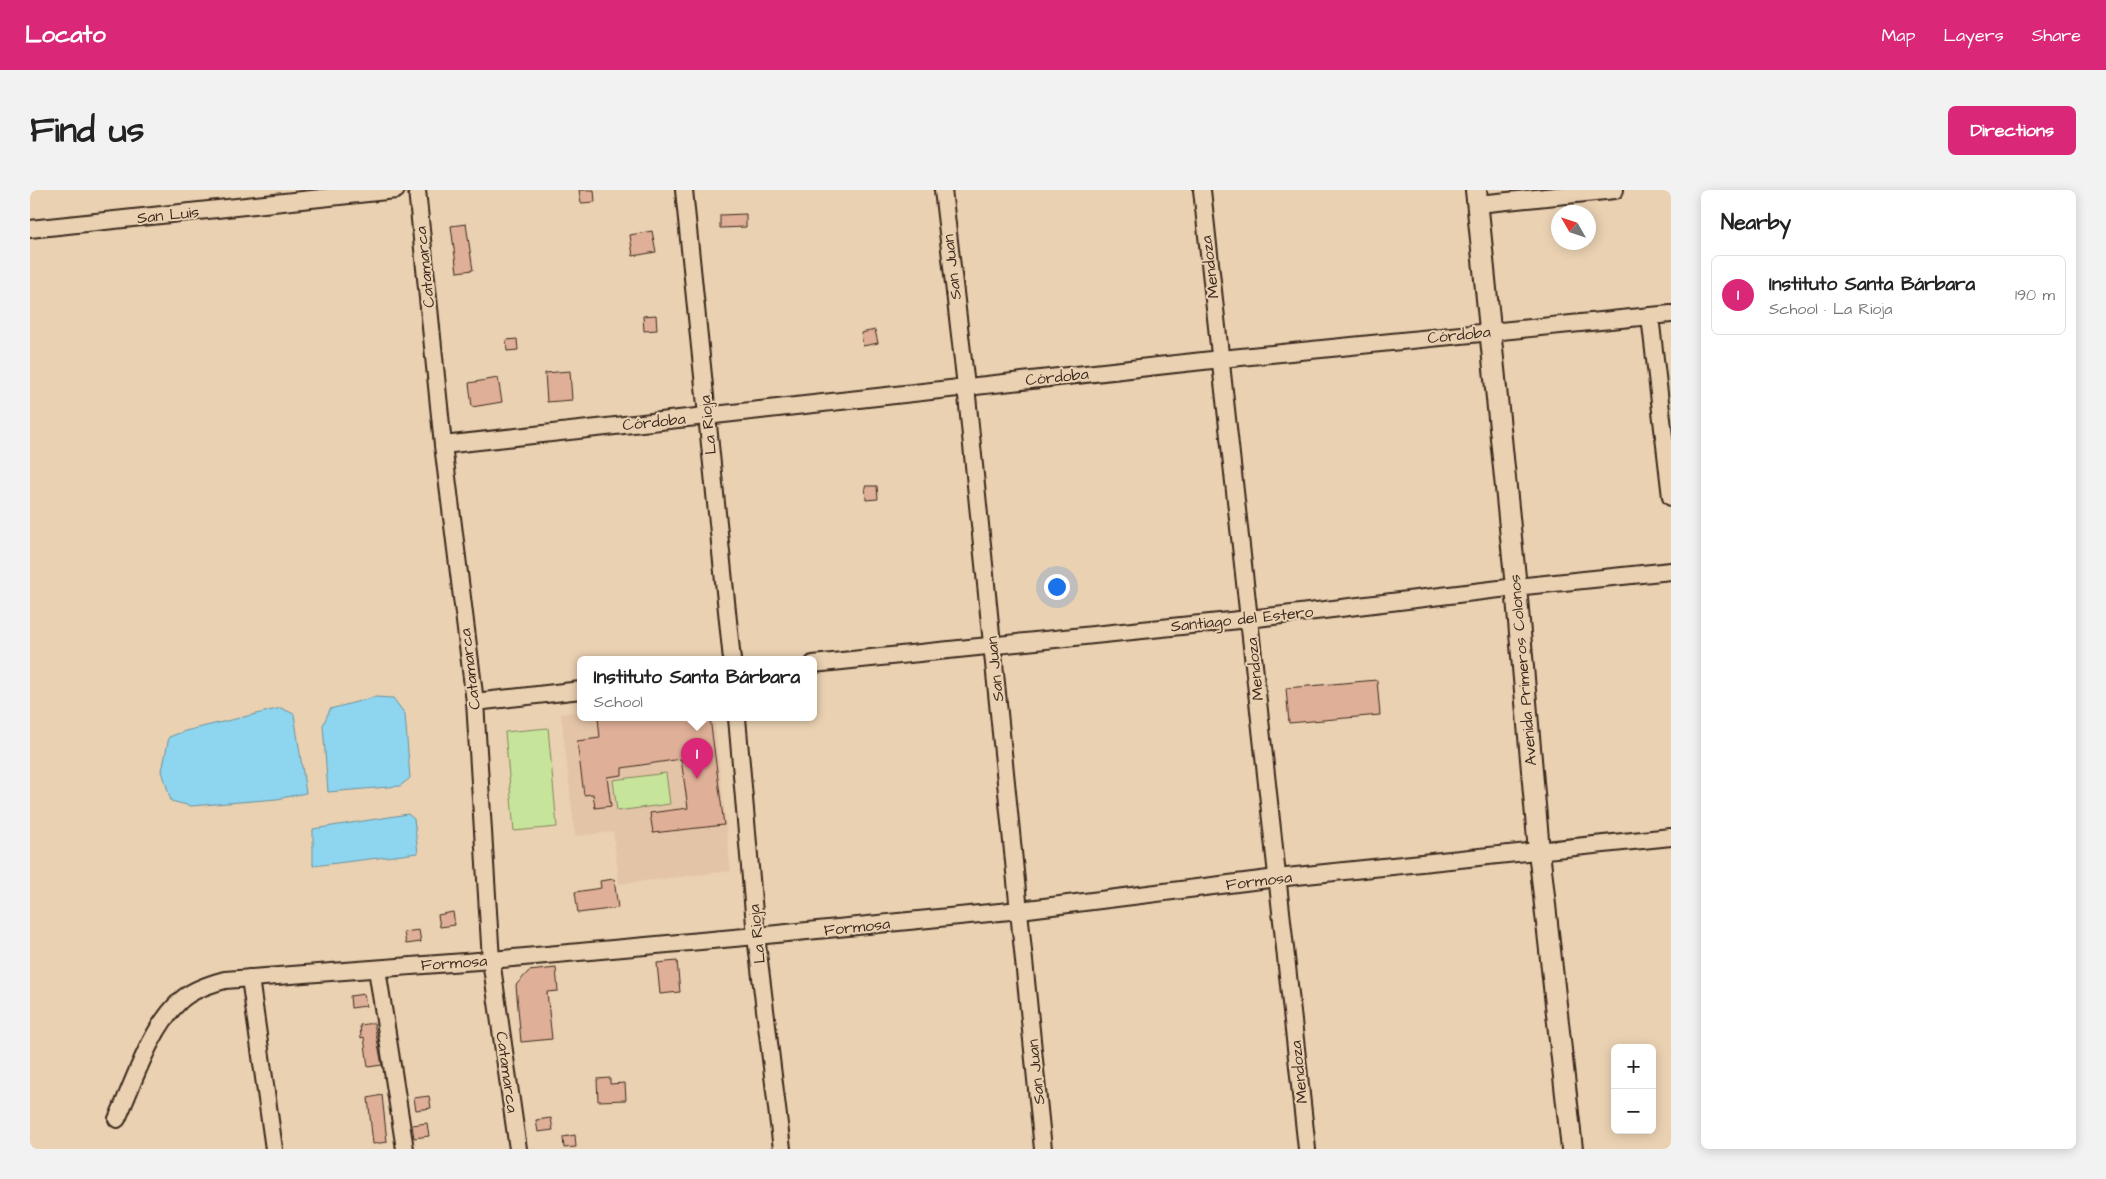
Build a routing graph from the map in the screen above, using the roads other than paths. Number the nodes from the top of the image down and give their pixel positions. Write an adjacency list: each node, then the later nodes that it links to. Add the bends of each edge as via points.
1 (396, 190): 8 (street, San Luis)
2 (417, 190): 15 (street, Catamarca)
3 (684, 190): 14 (street, La Rioja)
4 (943, 190): 13 (street, San Juan)
5 (1202, 190): 12 (street, Mendoza)
6 (1615, 190): 7 (street)
7 (1477, 197): 11 (street, Avenida Primeros Colonos)
8 (30, 230)
9 (1671, 314): 10 (street, Córdoba)
10 (1650, 316): 11 (street, Córdoba); 16 (street)
11 (1489, 332): 12 (street, Córdoba); 18 (street, Avenida Primeros Colonos)
12 (1221, 359): 13 (street, Córdoba); 19 (street, Mendoza)
13 (966, 386): 14 (street, Córdoba); 20 (street, San Juan)
14 (707, 416): 15 (street, Córdoba); 21 (street, La Rioja)
15 (443, 445): 24 (street, Catamarca)
16 (1671, 497)
17 (1671, 571): 18 (street, Santiago del Estero)
18 (1516, 587): 19 (street, Santiago del Estero); 27 (street, Avenida Primeros Colonos)
19 (1249, 619): 20 (street, Santiago del Estero); 28 (street, Mendoza)
20 (993, 644): 22 (street, Santiago del Estero); 29 (street, San Juan)
21 (732, 656)
22 (817, 664)
23 (577, 690): 24 (street)
24 (475, 702): 31 (street, Catamarca)
25 (737, 721): 30 (street, La Rioja)
26 (1671, 837): 27 (street, Formosa)
27 (1539, 851): 28 (street, Formosa); 41 (street, Avenida Primeros Colonos)
28 (1277, 878): 29 (street, Formosa); 40 (street, Mendoza)
29 (1020, 910): 30 (street, Formosa); 39 (street, San Juan)
30 (756, 936): 31 (street, Formosa); 38 (street, La Rioja)
31 (491, 960): 32 (street, Formosa); 37 (street, Catamarca)
32 (377, 969): 33 (street, Formosa); 36 (street)
33 (250, 978): 34 (street, Formosa, via 208,985 180,1000 158,1028); 35 (street)
34 (117, 1119)
35 (274, 1149)
36 (405, 1149)
37 (518, 1149)
38 (782, 1149)
39 (1043, 1149)
40 (1307, 1149)
41 (1572, 1149)

